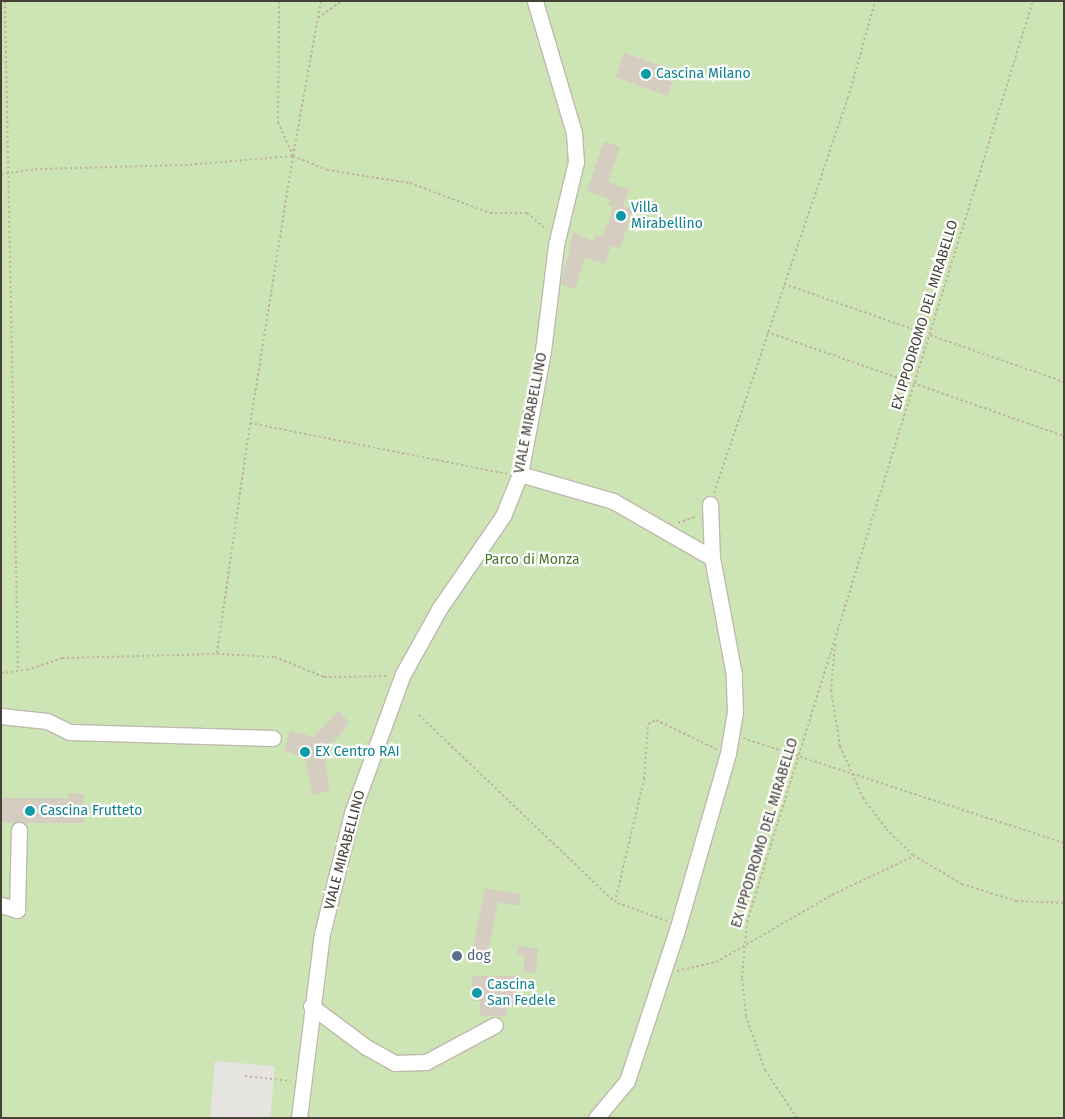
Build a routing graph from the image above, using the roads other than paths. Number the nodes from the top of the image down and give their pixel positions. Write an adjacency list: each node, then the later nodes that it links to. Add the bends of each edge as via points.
1 (534, 1): 2 (lane, VIALE MIRABELLINO, via 567,107 576,150 572,184 556,245 543,351)
2 (520, 475): 4 (lane, via 613,501); 9 (lane, VIALE MIRABELLINO, via 503,516 439,609 403,674 352,813 322,934)
3 (710, 504): 4 (lane)
4 (712, 558): 12 (lane, via 734,675 728,753 677,930 627,1081)
5 (1, 716): 6 (lane, via 47,721 70,732)
6 (273, 738)
7 (19, 830): 8 (lane, via 17,910)
8 (1, 905)
9 (311, 1006): 10 (lane, via 378,1056 395,1062 426,1062); 11 (lane, VIALE MIRABELLINO)
10 (496, 1024)
11 (299, 1118)
12 (596, 1118)

